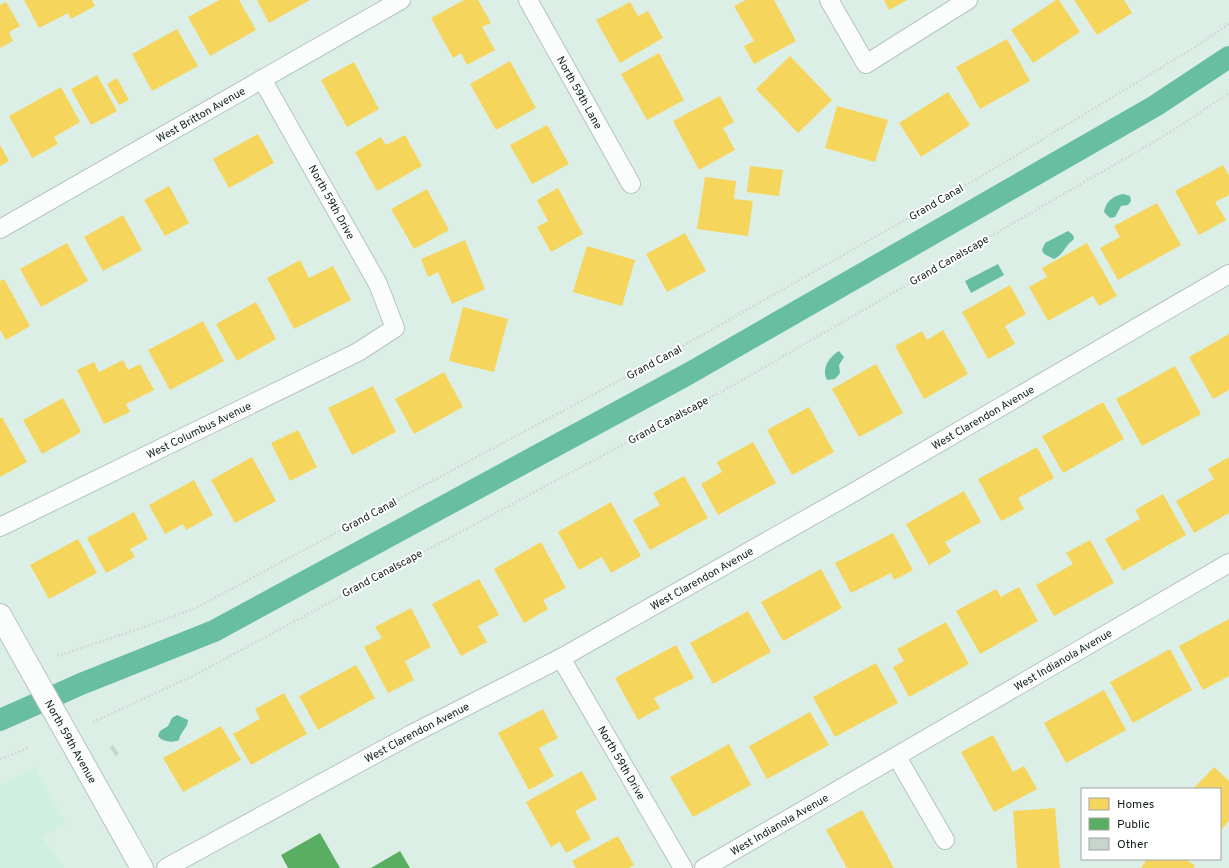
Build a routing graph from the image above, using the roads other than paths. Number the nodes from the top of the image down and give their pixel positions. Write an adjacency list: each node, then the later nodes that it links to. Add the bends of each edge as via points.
1 (400, 0): 5 (street, West Britton Avenue)
2 (528, 0): 6 (street, North 59th Lane)
3 (829, 0): 4 (street, via 866,64)
4 (968, 0)
5 (262, 79): 7 (street, West Britton Avenue); 9 (street, North 59th Drive, via 378,284)
6 (631, 184)
7 (0, 230)
8 (1229, 274): 13 (street, West Clarendon Avenue, via 856,491)
9 (395, 328): 10 (street, West Columbus Avenue, via 358,352)
10 (0, 527)
11 (1229, 563): 14 (street, West Indianola Avenue)
12 (0, 615): 17 (main road, North 59th Avenue)
13 (561, 658): 16 (street, West Clarendon Avenue, via 412,734); 19 (street, North 59th Drive)
14 (897, 758): 15 (street); 20 (street, West Indianola Avenue)
15 (945, 840)
16 (184, 863): 18 (street, West Clarendon Avenue)
17 (142, 868)
18 (166, 868)
19 (683, 868)
20 (704, 868)

